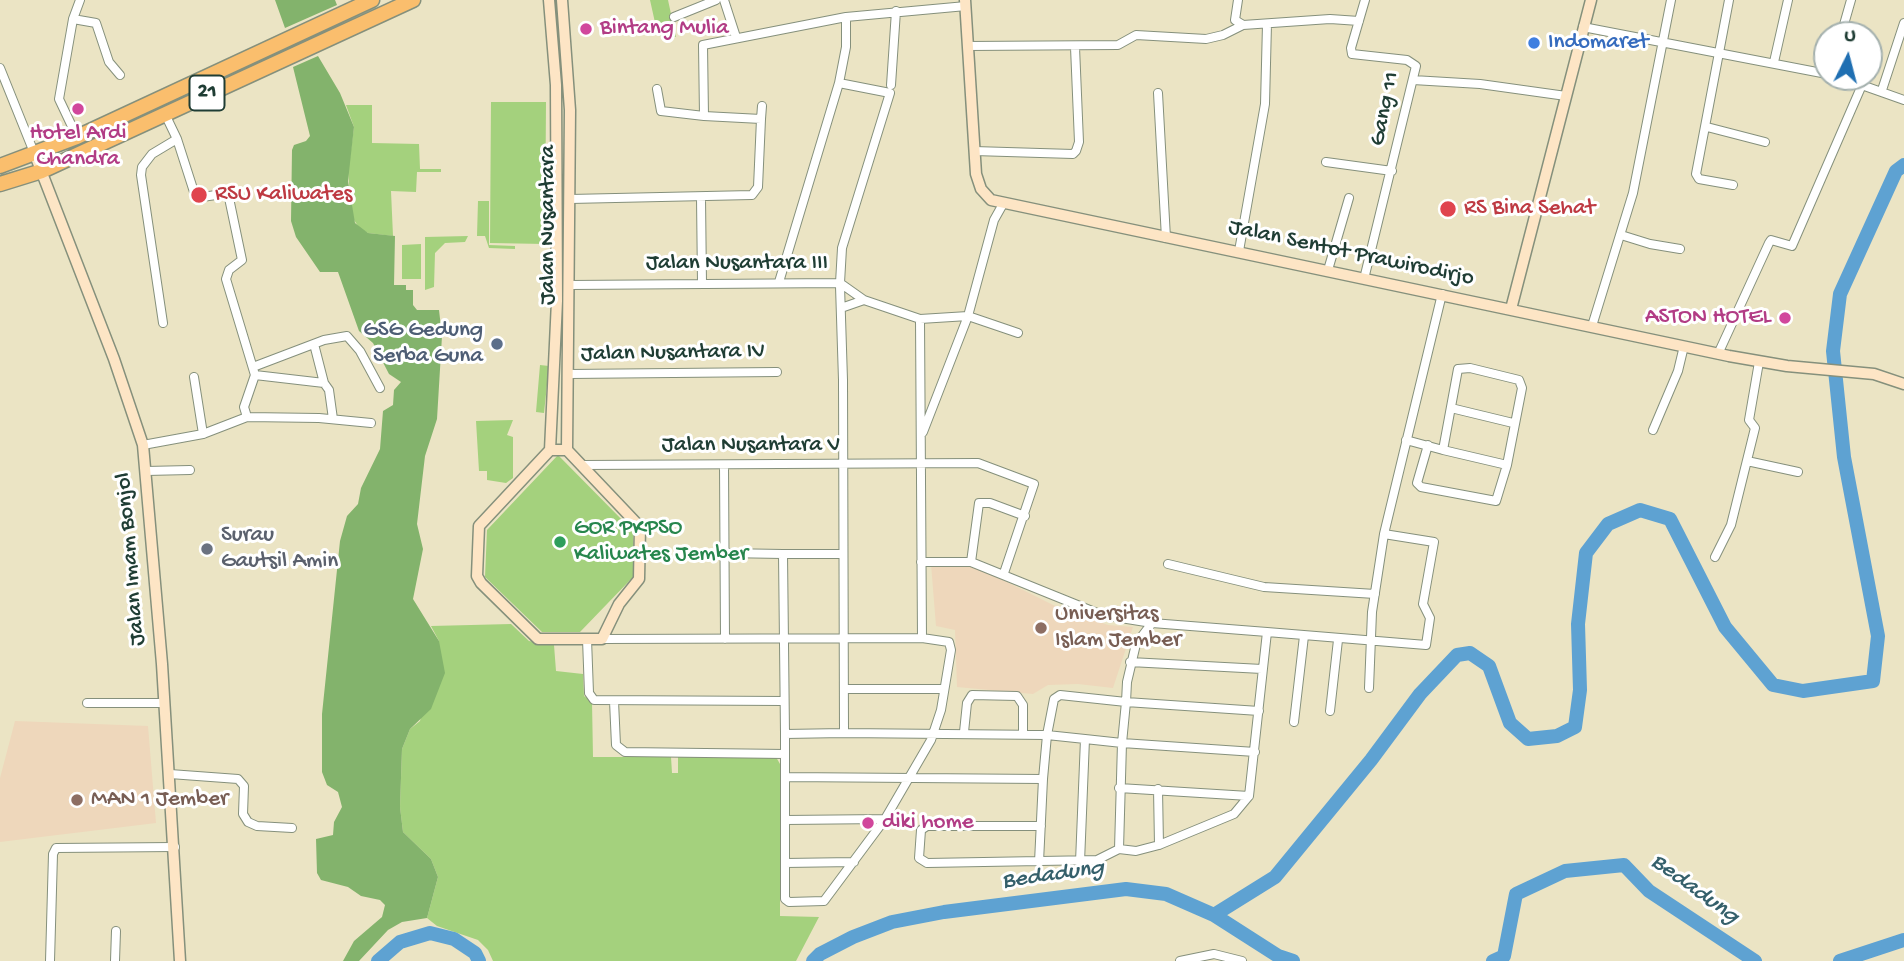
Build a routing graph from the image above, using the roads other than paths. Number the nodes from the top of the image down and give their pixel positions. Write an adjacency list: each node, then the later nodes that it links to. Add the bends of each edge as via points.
1 (80, 0): 19 (street)
2 (372, 0): 36 (highway, 21)
3 (413, 0): 41 (highway, 21)
4 (549, 0): 88 (street, Jalan Nusantara, via 556,85)
5 (562, 0): 67 (street, Jalan Nusantara, via 569,85)
6 (716, 0): 17 (street)
7 (723, 0): 26 (street)
8 (1238, 0): 24 (street, via 1235,20)
9 (1366, 0): 20 (street, Gang 11)
10 (1591, 0): 25 (street)
11 (1671, 0): 28 (street)
12 (1728, 0): 31 (street)
13 (1788, 0): 33 (street)
14 (1851, 0): 21 (street)
15 (966, 3): 16 (street); 29 (street)
16 (896, 11): 18 (street); 40 (street)
17 (674, 17)
18 (846, 17): 26 (street); 39 (street)
19 (73, 19): 37 (street, via 96,23 109,62); 54 (street, via 59,99)
20 (1359, 21): 23 (street); 38 (street, Gang 11, via 1352,54 1407,60 1416,66)
21 (1846, 21)
22 (1904, 23): 27 (street)
23 (1268, 24): 24 (street); 74 (street, via 1265,104)
24 (1243, 25): 30 (street, via 1206,39 1136,35 1118,46)
25 (1583, 27): 28 (street); 47 (street)
26 (736, 37): 51 (street, via 701,47)
27 (1902, 38): 32 (street)
28 (1662, 42): 31 (street); 71 (street)
29 (968, 46): 30 (street); 57 (street)
30 (1075, 47): 57 (street, via 1076,151)
31 (1718, 52): 33 (street); 53 (street)
32 (1900, 52): 42 (street)
33 (1774, 62): 35 (street)
34 (0, 68): 58 (street)
35 (1813, 71)
36 (215, 72): 41 (highway); 54 (highway, 21)
37 (120, 75)
38 (1413, 80): 47 (street); 62 (street, Gang 11)
39 (839, 83): 77 (street); 79 (street, via 890,93 842,248)
40 (891, 85)
41 (222, 86): 50 (highway, 21)
42 (1883, 88)
43 (657, 89): 51 (street, via 661,111)
44 (1883, 90): 48 (street)
45 (1859, 91): 94 (street, via 1792,246 1769,243)
46 (1158, 93): 72 (street)
47 (1566, 96): 84 (street)
48 (1904, 100)
49 (762, 106): 52 (street)
50 (164, 114): 55 (street); 61 (highway, 21)
51 (704, 116): 52 (street)
52 (761, 119): 65 (street, via 756,192 748,197)
53 (1707, 127): 56 (street); 64 (street, via 1696,172 1699,179)
54 (77, 137): 58 (highway, 21)
55 (177, 139): 87 (street, via 152,154 141,174); 96 (street, via 195,195 229,198 242,260 229,270 226,279)
56 (1765, 142)
57 (974, 151): 68 (street, via 977,181)
58 (35, 155): 60 (highway, 21); 61 (street, Jalan Imam Bonjol)
59 (1326, 162): 62 (street)
60 (0, 166)
61 (42, 171): 63 (highway, 21); 112 (street, Jalan Imam Bonjol)
62 (1392, 171): 76 (street, Gang 11)
63 (0, 184)
64 (1732, 185)
65 (701, 198): 67 (street); 78 (street)
66 (1349, 198): 75 (street)
67 (570, 199): 80 (street, Jalan Nusantara)
68 (991, 200): 69 (street, Jalan Sentot Prawirodirjo); 70 (street)
69 (1003, 204): 70 (street); 72 (street, Jalan Sentot Prawirodirjo)
70 (994, 220): 85 (street)
71 (1621, 235): 73 (street); 90 (street)
72 (1166, 238): 74 (street, Jalan Sentot Prawirodirjo)
73 (1680, 249)
74 (1239, 251): 75 (street, Jalan Sentot Prawirodirjo)
75 (1328, 270): 76 (street, Jalan Sentot Prawirodirjo)
76 (1364, 279): 81 (street, Jalan Sentot Prawirodirjo)
77 (779, 282): 78 (street, Jalan Nusantara III); 79 (street, Jalan Nusantara III)
78 (702, 283): 80 (street, Jalan Nusantara III)
79 (840, 284): 82 (street, Jalan Nusantara III); 83 (street)
80 (570, 285): 89 (street, Jalan Nusantara)
81 (1442, 294): 84 (street, Jalan Sentot Prawirodirjo); 111 (street)
82 (864, 300): 83 (street); 86 (street, Jalan Nusantara III)
83 (841, 308): 121 (street)
84 (1511, 309): 90 (street, Jalan Sentot Prawirodirjo)
85 (968, 316): 86 (street, Jalan Nusantara III); 91 (street, Jalan Nusantara III); 110 (street)
86 (920, 319): 110 (street)
87 (163, 323)
88 (557, 323): 89 (street); 114 (street, Jalan Nusantara)
89 (570, 324): 98 (street, Jalan Nusantara)
90 (1592, 326): 93 (street, Jalan Sentot Prawirodirjo)
91 (1018, 333)
92 (314, 344): 96 (street); 100 (street); 102 (street, via 347,336)
93 (1684, 346): 94 (street, Jalan Sentot Prawirodirjo); 108 (street)
94 (1718, 354): 95 (street, Jalan Sentot Prawirodirjo)
95 (1759, 362): 101 (street, Jalan Sentot Prawirodirjo, via 1854,371); 117 (street, via 1749,421 1755,428)
96 (254, 371): 100 (street); 104 (street, via 244,407)
97 (777, 372): 98 (street, Jalan Nusantara IV)
98 (569, 374): 115 (street, Jalan Nusantara)
99 (194, 377): 109 (street)
100 (324, 383): 105 (street)
101 (1904, 384)
102 (380, 388)
103 (1451, 408): 107 (street); 107 (street, via 1456,372 1466,367 1517,378 1522,388); 116 (street)
104 (247, 417): 105 (street); 109 (street)
105 (333, 419): 106 (street)
106 (371, 423)
107 (1513, 423): 122 (street)
108 (1653, 430)
109 (203, 434): 112 (street)
110 (921, 438): 118 (street)
111 (1406, 440): 113 (street); 127 (street)
112 (143, 445): 124 (street, Jalan Imam Bonjol)
113 (1428, 445): 116 (street); 122 (street, via 1417,483 1421,487 1496,501)
114 (550, 450): 115 (street); 141 (street, via 479,526 477,576 538,639)
115 (567, 450): 119 (street)
116 (1443, 450): 122 (street)
117 (1747, 461): 125 (street); 131 (street, via 1731,525)
118 (920, 464): 121 (street, Jalan Nusantara V); 126 (street, Jalan Nusantara V, via 978,463 1032,482 1034,490); 132 (street)
119 (582, 465): 120 (street, Jalan Nusantara V); 142 (street, via 640,530 639,579 619,604)
120 (724, 465): 121 (street, Jalan Nusantara V); 128 (street)
121 (842, 465): 130 (street)
122 (1507, 465)
123 (190, 470): 124 (street)
124 (146, 471): 157 (street, Jalan Imam Bonjol)
125 (1798, 471)
126 (1025, 516): 133 (street, via 979,503); 135 (street)
127 (1384, 534): 136 (street); 147 (street, via 1434,542 1423,604 1430,618 1427,643)
128 (724, 553): 129 (street); 143 (street)
129 (783, 554): 130 (street); 144 (street)
130 (843, 554): 145 (street)
131 (1715, 557)
132 (921, 562): 133 (street); 140 (street)
133 (971, 562): 135 (street)
134 (1168, 564): 136 (street, via 1264,587)
135 (1004, 573): 137 (street, via 1102,615)
136 (1375, 593): 147 (street)
137 (1152, 623): 138 (street); 148 (street, via 1136,644)
138 (1267, 632): 139 (street); 149 (street)
139 (1304, 636): 146 (street); 160 (street)
140 (922, 638): 145 (street); 152 (street, via 950,642)
141 (587, 639): 142 (street); 153 (street, via 590,697)
142 (602, 639): 143 (street)
143 (724, 639): 144 (street)
144 (783, 639): 145 (street); 154 (street)
145 (844, 639): 151 (street)
146 (1338, 640): 147 (street); 159 (street)
147 (1370, 642): 150 (street)
148 (1130, 662): 149 (street); 155 (street)
149 (1262, 669): 158 (street)
150 (1369, 688)
151 (844, 689): 152 (street); 162 (street)
152 (944, 689): 165 (street)
153 (614, 701): 154 (street); 170 (street, via 616,745 625,751)
154 (784, 701): 164 (street)
155 (1126, 702): 158 (street); 166 (street, via 1055,696); 168 (street)
156 (87, 703): 157 (street)
157 (165, 703): 171 (street, Jalan Imam Bonjol)
158 (1259, 711): 169 (street)
159 (1330, 711)
160 (1294, 722)
161 (964, 732): 163 (street); 163 (street, via 972,695 1017,696 1023,705); 165 (street)
162 (844, 733): 164 (street); 165 (street)
163 (1023, 733): 166 (street)
164 (785, 734): 170 (street)
165 (934, 734): 172 (street)
166 (1048, 735): 167 (street); 174 (street)
167 (1085, 739): 168 (street); 187 (street)
168 (1122, 743): 169 (street); 175 (street)
169 (1255, 752): 177 (street)
170 (785, 754): 173 (street)
171 (170, 774): 181 (street, via 238,779 244,786 243,814 248,822 257,827); 183 (street, Jalan Imam Bonjol)
172 (912, 776): 173 (street); 174 (street); 178 (street)
173 (785, 777): 179 (street)
174 (1043, 779): 180 (street)
175 (1119, 788): 176 (street); 184 (street)
176 (1158, 789): 177 (street); 182 (street)
177 (1249, 796): 182 (street, via 1224,820)
178 (885, 818): 179 (street); 185 (street)
179 (785, 820): 188 (street)
180 (1041, 826): 186 (street); 186 (street, via 927,826 920,833 919,858 923,862)
181 (292, 828)
182 (1160, 845): 184 (street, via 1136,851)
183 (175, 847): 191 (street, via 56,848); 193 (street, Jalan Imam Bonjol)
184 (1119, 849): 187 (street, via 1110,856)
185 (854, 862): 188 (street); 188 (street, via 819,902 786,901)
186 (1039, 862): 187 (street)
187 (1080, 862)
188 (785, 863)
189 (116, 931): 192 (street)
190 (1208, 958): 194 (street); 195 (street, via 1227,955)
191 (50, 961)
192 (115, 961)
193 (180, 961)
194 (1180, 961)
195 (1242, 961)

